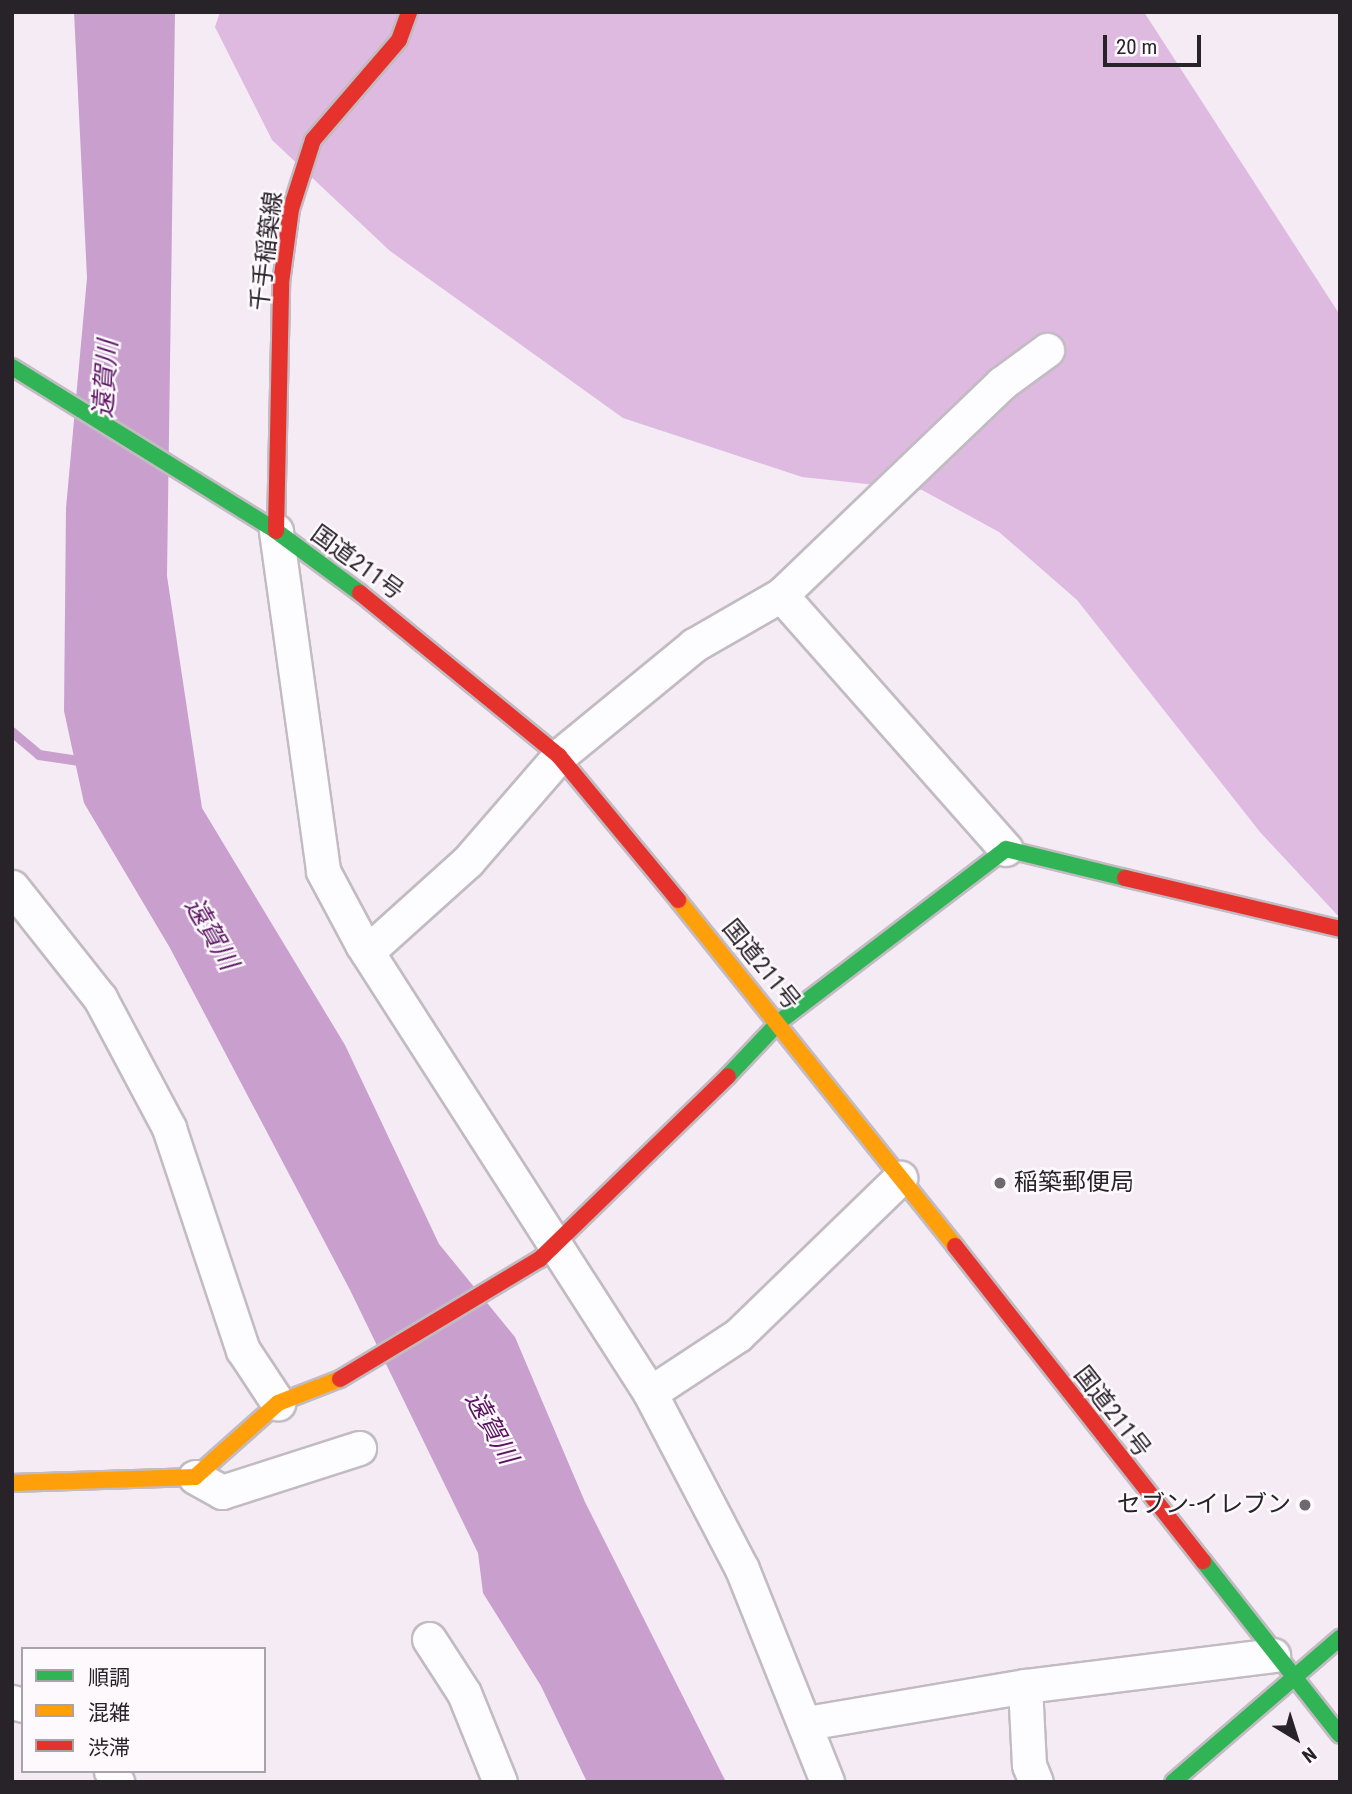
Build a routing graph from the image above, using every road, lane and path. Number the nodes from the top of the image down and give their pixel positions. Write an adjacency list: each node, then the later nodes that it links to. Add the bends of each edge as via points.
1 (409, 12): 4 (main road, 千手稲築線, via 399,40 313,141 290,209 281,283)
2 (1047, 350): 5 (street, via 1002,383)
3 (12, 367): 4 (main road, 国道211号)
4 (276, 531): 6 (main road, 国道211号, via 401,624); 10 (street, via 323,871)
5 (781, 595): 6 (street, via 694,645); 7 (street)
6 (559, 756): 10 (street, via 468,861); 11 (main road, 国道211号)
7 (1006, 849): 9 (main road); 11 (main road)
8 (12, 887): 15 (street, via 100,998 169,1128 243,1350)
9 (1340, 929)
10 (367, 953): 13 (street)
11 (779, 1022): 12 (main road, 国道211号); 13 (main road)
12 (900, 1178): 14 (street, via 738,1335); 21 (main road, 国道211号)
13 (549, 1253): 14 (street); 15 (main road, via 320,1391)
14 (650, 1393): 23 (street, via 742,1569)
15 (278, 1403): 17 (main road)
16 (359, 1448): 17 (street, via 222,1492)
17 (195, 1477): 18 (main road)
18 (12, 1483)
19 (1340, 1638): 21 (main road)
20 (429, 1639): 25 (street, via 464,1693)
21 (1283, 1667): 22 (street); 24 (main road, 国道211号); 28 (main road)
22 (1025, 1686): 23 (street); 27 (street, via 1026,1742)
23 (807, 1723): 26 (street)
24 (1340, 1735)
25 (500, 1782)
26 (827, 1782)
27 (1036, 1782)
28 (1173, 1782)

